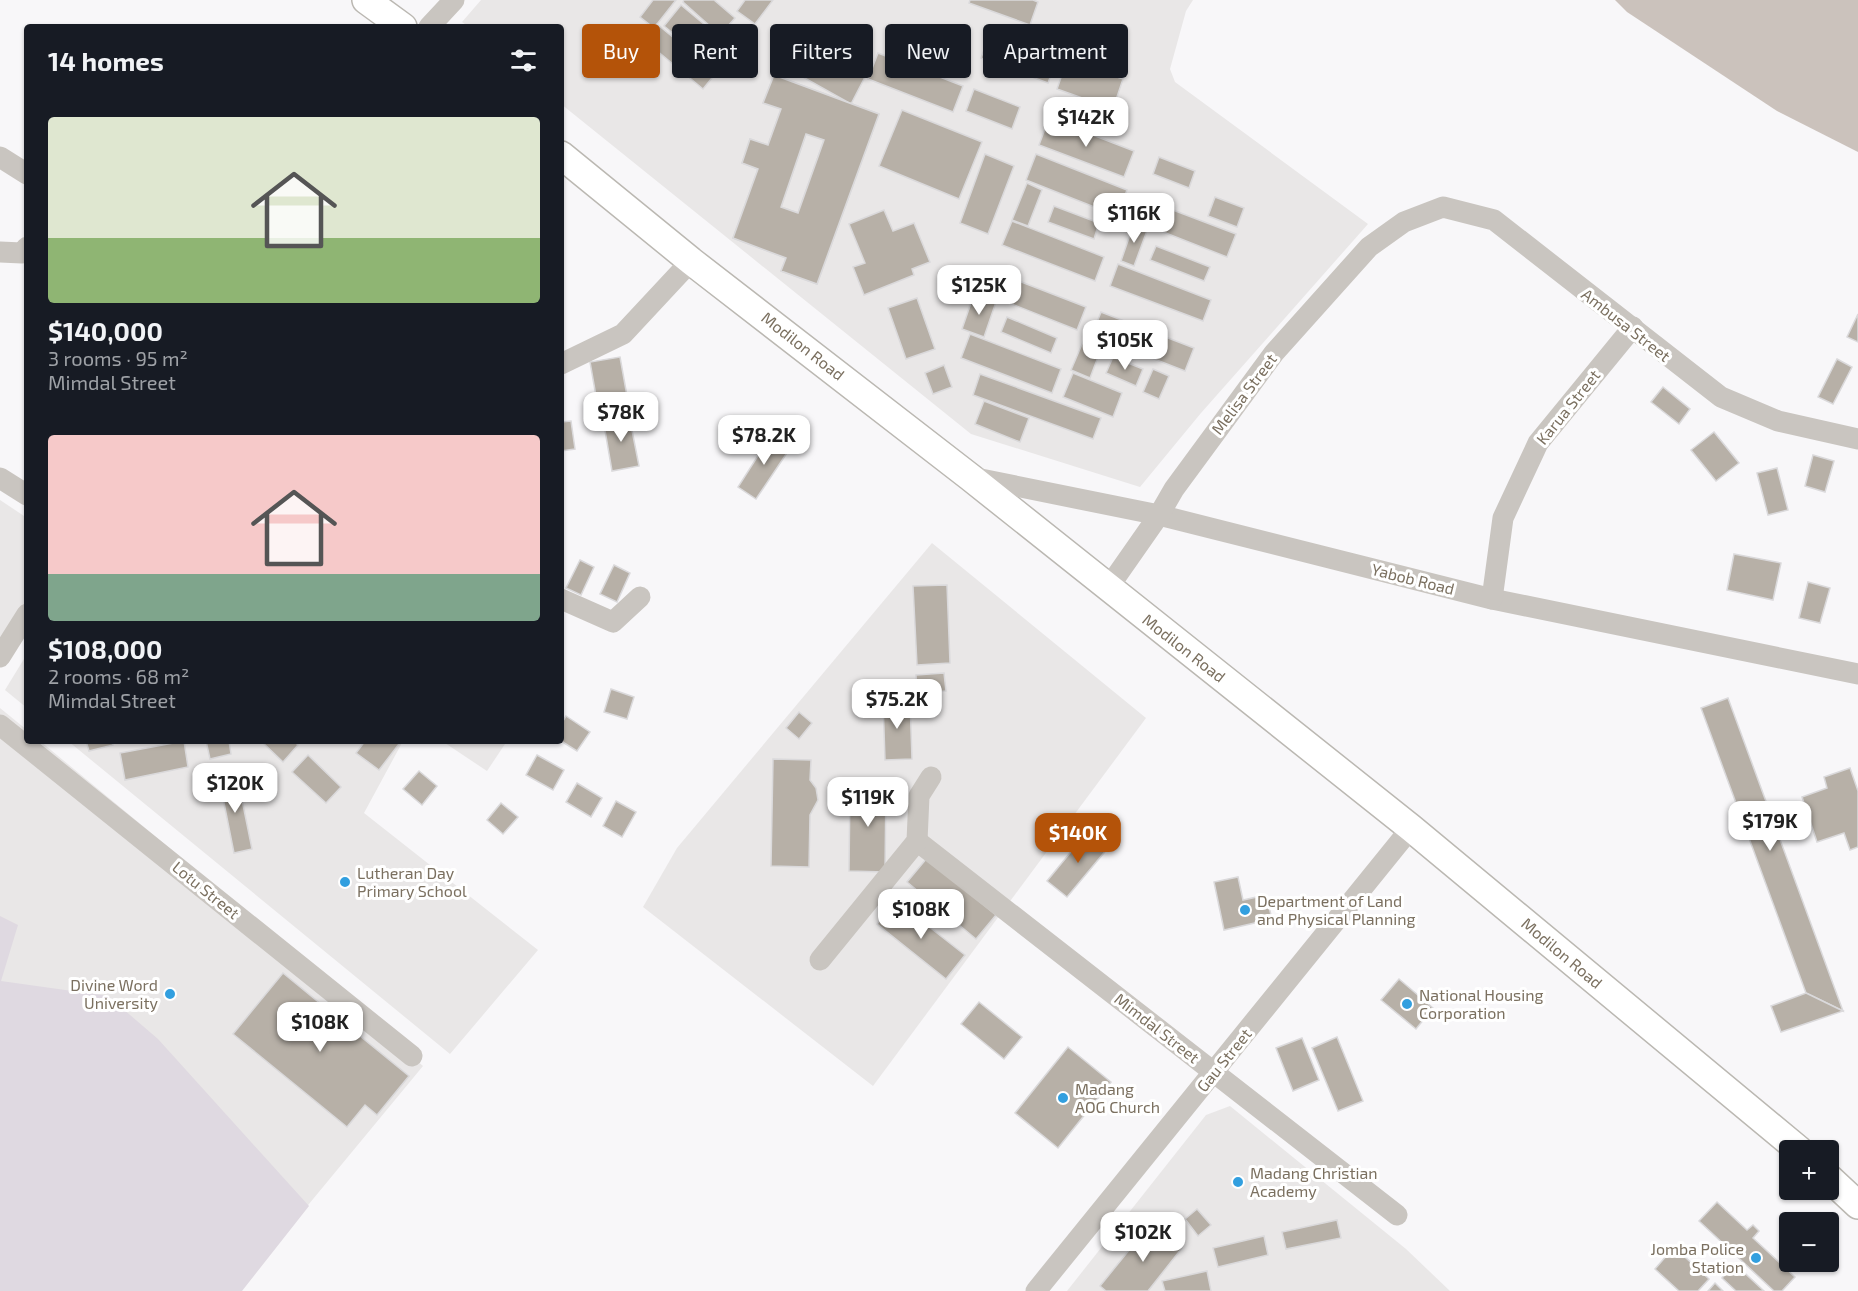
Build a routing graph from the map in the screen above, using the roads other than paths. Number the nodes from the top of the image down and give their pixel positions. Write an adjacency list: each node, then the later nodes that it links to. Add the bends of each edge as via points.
1 (366, 0): 3 (main road)
2 (454, 0): 4 (street)
3 (393, 24)
4 (432, 24)
5 (564, 157): 11 (main road, Modilon Road)
6 (0, 158): 7 (street)
7 (24, 172)
8 (1404, 222): 12 (street, Ambusa Street, via 1443,207 1494,220); 18 (street, Melisa Street, via 1369,247 1274,353)
9 (24, 251): 10 (street)
10 (0, 252)
11 (691, 261): 13 (street, via 623,334); 15 (main road, Modilon Road)
12 (1633, 327): 14 (street, Ambusa Street, via 1721,397 1778,421); 21 (street, Karua Street, via 1538,443 1503,518)
13 (564, 363)
14 (1858, 439)
15 (970, 477): 18 (street, Yabob Road); 19 (main road, Modilon Road)
16 (0, 478): 17 (street)
17 (24, 493)
18 (1159, 515): 19 (street, Melisa Street); 21 (street, Yabob Road)
19 (1108, 588): 28 (main road, Modilon Road)
20 (640, 597): 22 (street, via 613,622)
21 (1492, 598): 25 (street, Yabob Road)
22 (564, 600)
23 (24, 619): 24 (street)
24 (0, 657)
25 (1858, 674)
26 (0, 725): 31 (street, Lotu Street)
27 (931, 777): 29 (street, via 919,796)
28 (1411, 828): 32 (street, Gau Street); 33 (main road, Modilon Road)
29 (917, 841): 30 (street); 32 (street, Mimdal Street)
30 (820, 960)
31 (412, 1056)
32 (1214, 1072): 36 (street, Mimdal Street); 37 (street, Gau Street)
33 (1787, 1140)
34 (1839, 1187): 35 (main road)
35 (1858, 1205)
36 (1397, 1215)
37 (1036, 1291)

